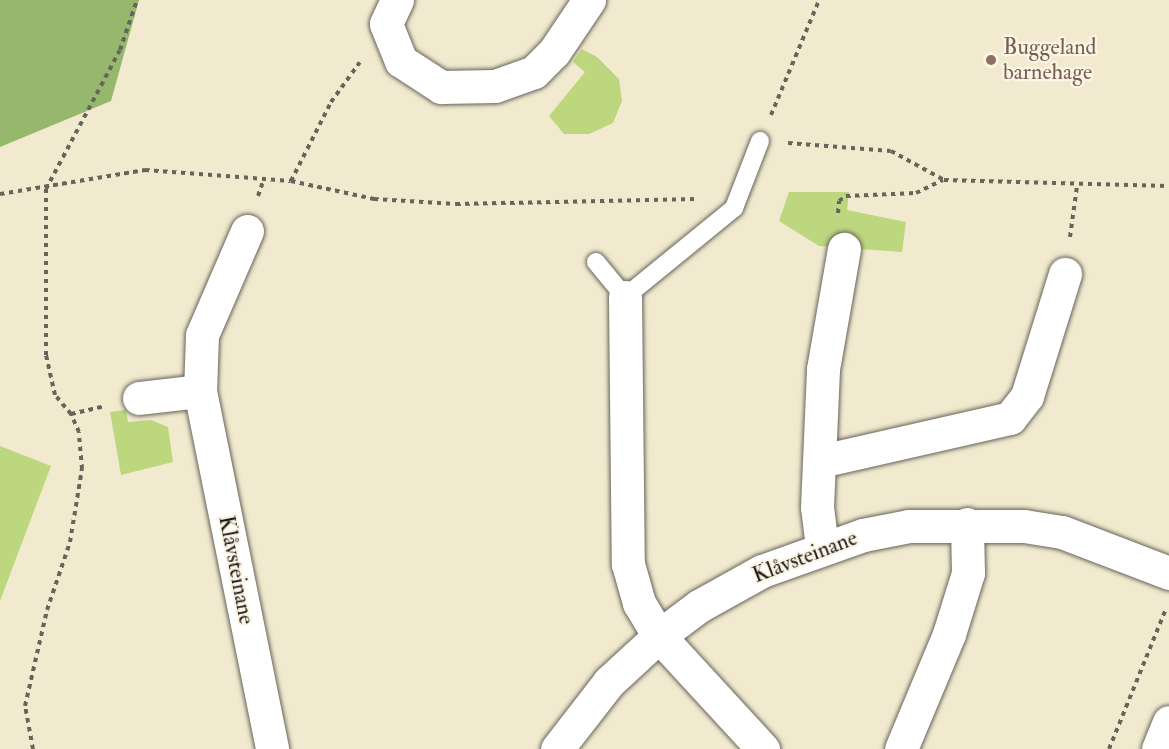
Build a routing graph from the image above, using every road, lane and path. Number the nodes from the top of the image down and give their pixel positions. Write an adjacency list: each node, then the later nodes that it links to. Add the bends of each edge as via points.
1 (137, 0): 10 (path, via 120,50)
2 (589, 0): 4 (street, via 554,52 534,72 495,86 441,87 401,61)
3 (819, 0): 5 (path)
4 (391, 12): 7 (path, via 332,102)
5 (760, 141): 6 (path, via 891,151); 12 (lane)
6 (944, 180): 8 (path); 14 (path, via 916,193 846,196 839,201 838,213 850,219)
7 (291, 181): 10 (path, via 145,170); 12 (path, via 374,199 456,204 689,198)
8 (1077, 186): 9 (path); 16 (path)
9 (1169, 186)
10 (46, 189): 11 (path); 27 (path, via 46,356 55,395 71,414 79,432 82,469 70,542 47,610 25,706)
11 (0, 194)
12 (734, 208): 17 (lane)
13 (247, 231): 18 (street, Klåvsteinane, via 202,335)
14 (844, 249): 20 (street, via 823,369)
15 (596, 262): 17 (lane)
16 (1065, 274): 20 (street, via 1027,396 1010,418)
17 (625, 297): 25 (street, via 628,564 639,603)
18 (200, 391): 19 (street); 28 (street, Klåvsteinane)
19 (139, 398)
20 (821, 462): 22 (street, via 817,507)
21 (968, 524): 22 (street, Klåvsteinane, via 909,526); 23 (street, Klåvsteinane, via 1062,532); 31 (street, via 968,573 949,634)
22 (822, 547): 25 (street, Klåvsteinane, via 762,571 699,606)
23 (1169, 573)
24 (1169, 600): 32 (path)
25 (659, 636): 29 (street, Klåvsteinane, via 609,682); 30 (street)
26 (1169, 722): 33 (street)
27 (33, 749)
28 (272, 749)
29 (556, 749)
30 (763, 749)
31 (901, 749)
32 (1108, 749)
33 (1158, 749)

